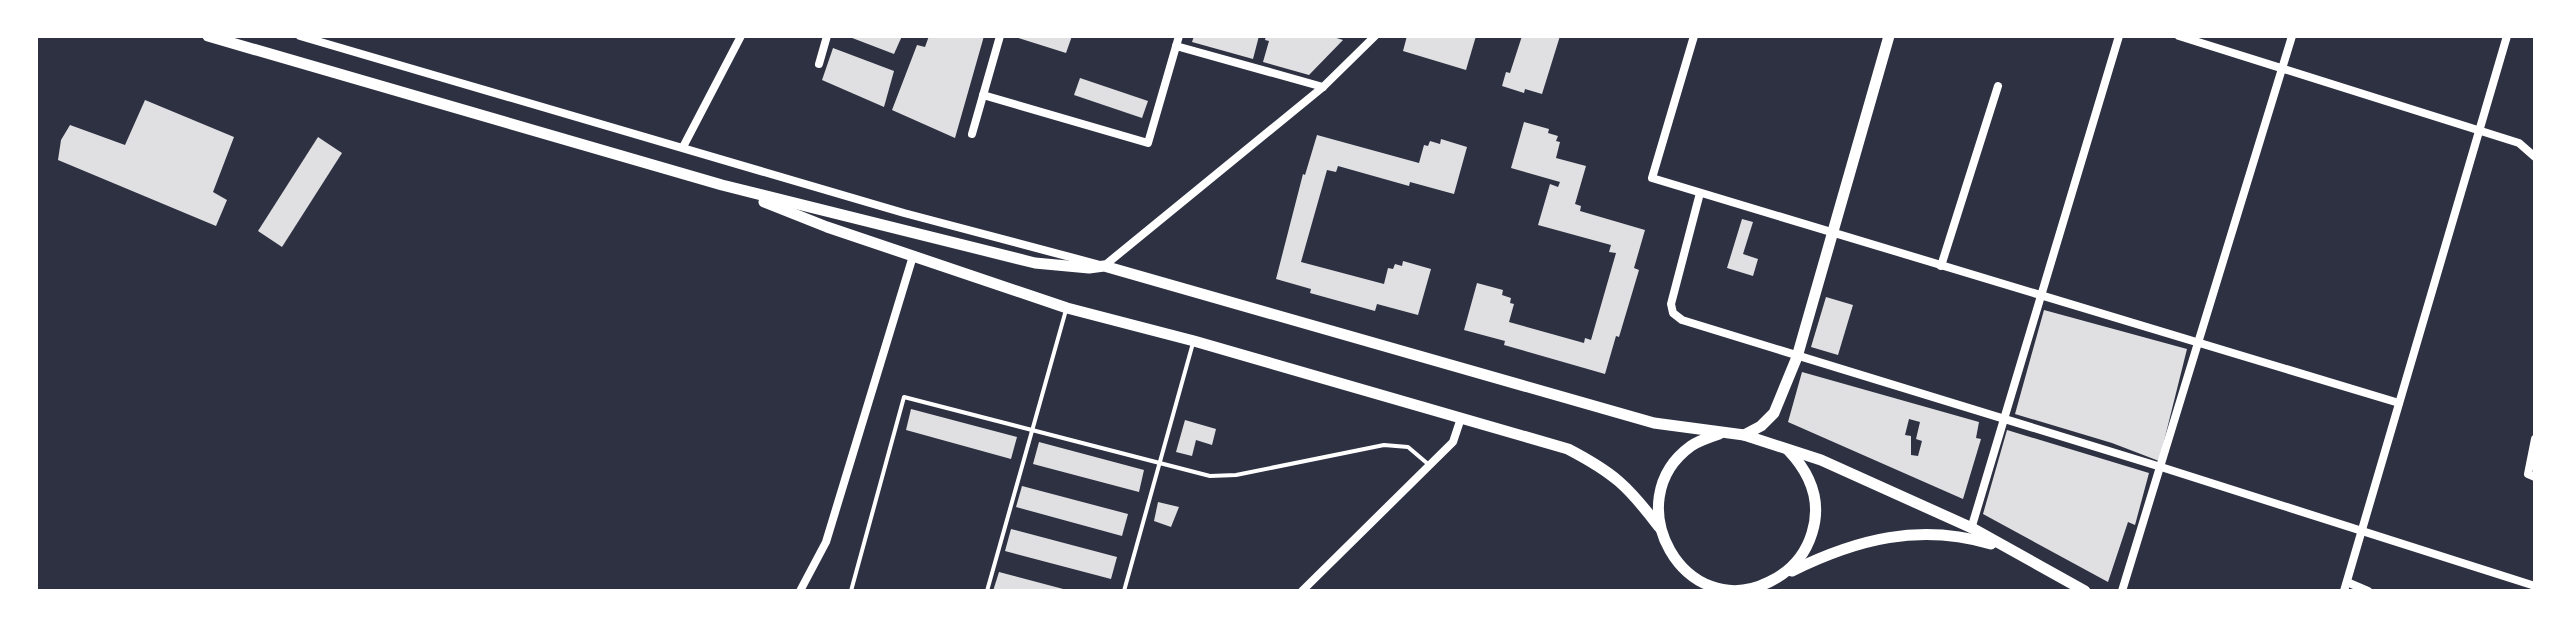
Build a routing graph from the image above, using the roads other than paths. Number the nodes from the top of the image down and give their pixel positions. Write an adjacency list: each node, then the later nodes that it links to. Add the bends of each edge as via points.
1 (208, 36): 23 (street)
2 (300, 36): 21 (street)
3 (741, 36): 21 (street)
4 (827, 36): 14 (street)
5 (1000, 36): 18 (street)
6 (1375, 36): 17 (street)
7 (1694, 36): 24 (street, via 1652,178)
8 (1889, 36): 25 (street)
9 (2119, 36): 29 (street)
10 (2179, 36): 15 (street)
11 (2292, 36): 15 (street)
12 (2507, 36): 19 (street)
13 (1178, 41): 17 (street); 18 (street, via 1148,143)
14 (819, 64)
15 (2282, 68): 19 (street); 32 (street)
16 (1998, 86): 28 (street)
17 (1323, 87): 27 (street)
18 (983, 95): 20 (street)
19 (2480, 130): 22 (street, via 2519,143); 34 (street)
20 (972, 134)
21 (683, 147): 27 (street)
22 (2535, 157)
23 (722, 185): 26 (street); 27 (street, via 1035,263)
24 (1700, 193): 25 (street); 33 (street, via 1673,313)
25 (1831, 233): 28 (street); 33 (street)
26 (913, 256): 30 (street); 52 (street, via 826,542)
27 (1104, 266): 38 (street, via 1654,423)
28 (1941, 266): 29 (street)
29 (2041, 296): 32 (street); 36 (street)
30 (1067, 308): 31 (street); 37 (lane)
31 (1194, 341): 35 (street); 42 (lane)
32 (2199, 344): 34 (street); 44 (street)
33 (1797, 357): 36 (street); 39 (street, via 1774,413)
34 (2399, 403): 47 (street)
35 (1461, 418): 43 (street, via 1453,442); 46 (street, via 1568,449 1603,467 1632,491)
36 (2004, 419): 44 (street); 48 (street)
37 (1033, 430): 42 (lane); 53 (lane, via 904,397); 54 (lane)
38 (1719, 433): 39 (street); 46 (street, via 1691,446 1670,468 1658,496)
39 (1744, 435): 41 (street)
40 (2535, 439): 45 (street, via 2528,474)
41 (1786, 448): 48 (street); 49 (street, via 1811,482 1815,514 1808,545)
42 (1160, 462): 43 (lane, via 1210,476 1236,475 1397,445); 55 (lane)
43 (1430, 465): 56 (street)
44 (2161, 467): 47 (street); 58 (street)
45 (2535, 477)
46 (1659, 527): 49 (street, via 1675,561 1706,584 1744,589)
47 (2361, 532): 50 (street); 51 (street)
48 (1970, 533): 49 (street, via 1879,538 1843,547); 57 (street)
49 (1780, 576)
50 (2345, 586): 59 (street)
51 (2535, 586)
52 (800, 591)
53 (851, 591)
54 (987, 591)
55 (1124, 591)
56 (1302, 591)
57 (2085, 591)
58 (2122, 591)
59 (2368, 591)

